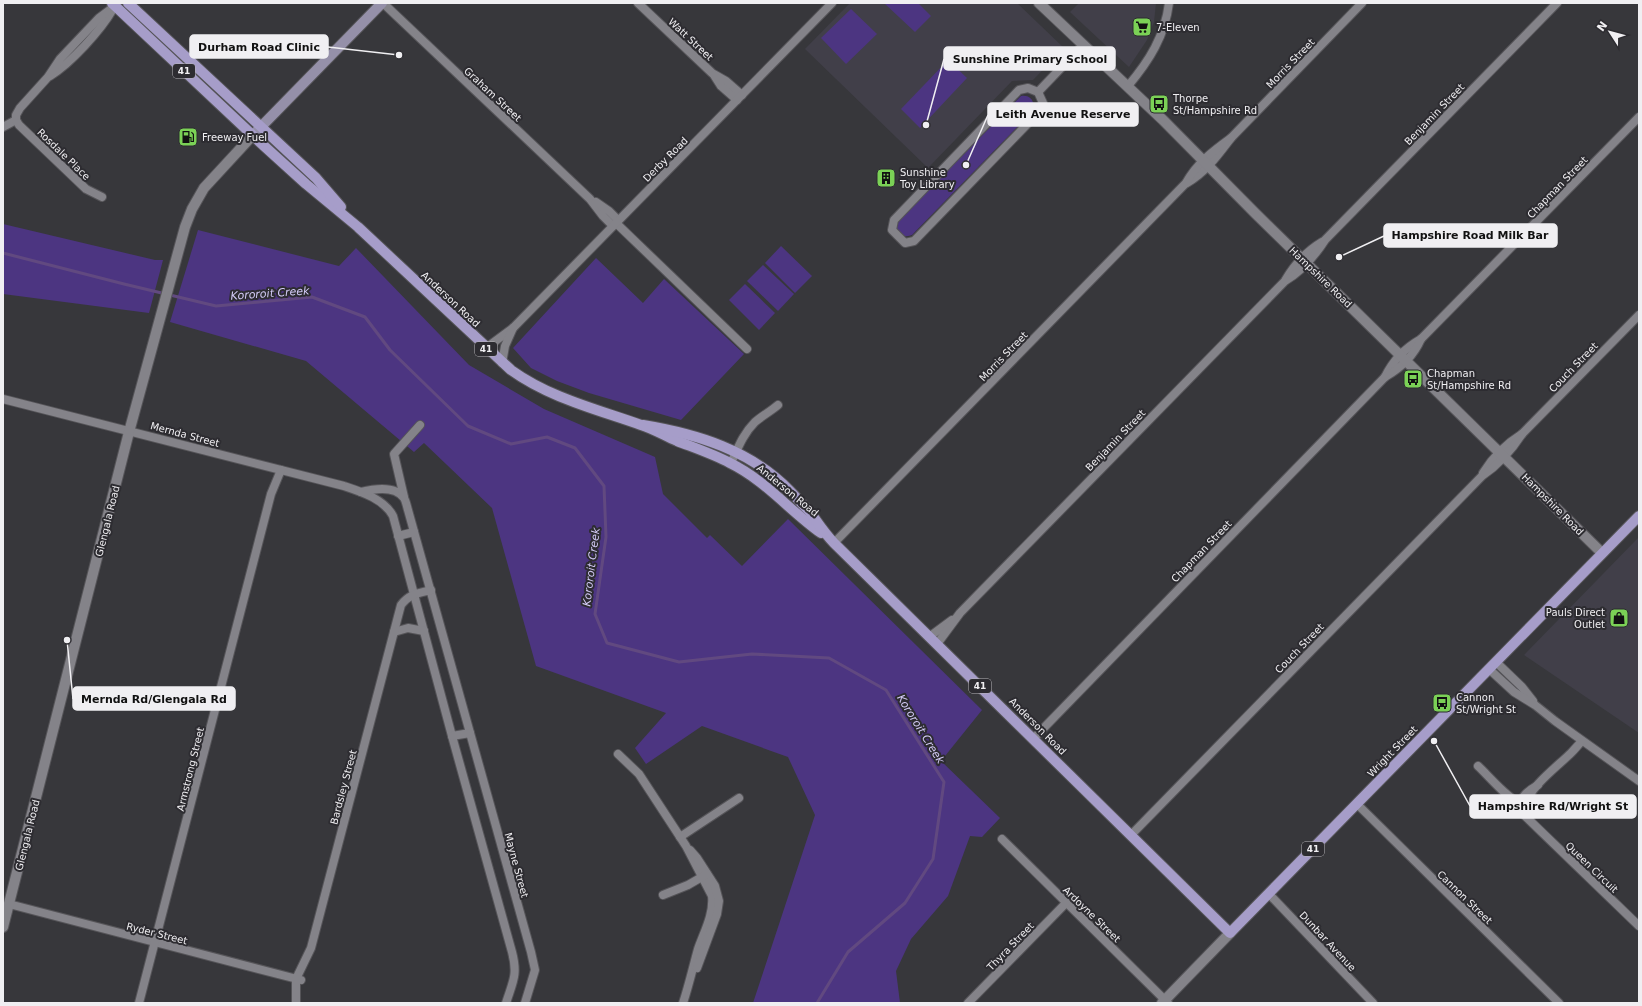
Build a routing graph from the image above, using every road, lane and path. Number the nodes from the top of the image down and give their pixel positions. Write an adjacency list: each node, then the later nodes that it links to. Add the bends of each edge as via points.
1 (128, 3): 16 (main road, Anderson Road / 41)
2 (382, 3): 16 (main road); 21 (street, Graham Street, via 590,199 603,216)
3 (638, 3): 13 (street, Watt Street, via 712,73 721,86)
4 (832, 3): 13 (street, Derby Road)
5 (1039, 3): 10 (street, Hampshire Road)
6 (1169, 3): 11 (street, via 1165,25 1157,44)
7 (1362, 3): 19 (street, Morris Street)
8 (1557, 3): 23 (street, Benjamin Street, via 1326,240 1312,248)
9 (116, 4): 15 (street, via 60,59 48,77 20,108); 18 (main road, Anderson Road / 41)
10 (1083, 45): 11 (street, Hampshire Road); 12 (street)
11 (1128, 86): 19 (street, Hampshire Road)
12 (1038, 92): 12 (street, via 1043,103 1039,112 914,241 904,242 892,230 894,220 1019,90 1028,88)
13 (739, 97): 21 (street, Derby Road)
14 (1639, 117): 28 (street, Chapman Street, via 1422,339 1410,345)
15 (16, 120): 17 (street); 20 (street, Rosdale Place, via 86,189)
16 (262, 126): 18 (main road); 22 (main road, Anderson Road / 41, via 316,178)
17 (3, 127)
18 (253, 135): 22 (main road, Anderson Road / 41); 34 (street, Glengala Road, via 204,188 192,209 177,253)
19 (1206, 163): 23 (street, Hampshire Road); 44 (street, Morris Street, via 1199,176 1186,183)
20 (102, 197)
21 (616, 223): 25 (street, Derby Road); 27 (street, Graham Street)
22 (358, 227): 26 (main road, Anderson Road / 41)
23 (1304, 261): 28 (street, Hampshire Road); 48 (street, Benjamin Street, via 1292,269 1285,281)
24 (1639, 314): 36 (street, Couch Street, via 1522,434 1509,442)
25 (513, 328): 26 (street, Derby Road); 29 (street, Derby Road, via 505,346)
26 (486, 348): 29 (main road, Anderson Road / 41)
27 (747, 349)
28 (1403, 358): 36 (street, Hampshire Road); 56 (street, Chapman Street, via 1391,365 1385,377)
29 (502, 363): 33 (main road, Anderson Road / 41, via 520,377 549,393)
30 (3, 399): 34 (street, Mernda Street)
31 (778, 405): 35 (street, via 752,426 742,438)
32 (420, 425): 40 (street, Mayne Street, via 394,454)
33 (644, 425): 35 (main road, Anderson Road / 41, via 676,430); 37 (main road, Anderson Road / 41)
34 (130, 432): 38 (street, Mernda Street); 71 (street, Glengala Road)
35 (736, 452): 37 (street); 44 (main road, Anderson Road / 41, via 766,470 788,489)
36 (1502, 455): 45 (street, Hampshire Road); 64 (street, Couch Street, via 1490,463 1482,476)
37 (731, 463): 44 (main road, Anderson Road / 41, via 751,474 803,520)
38 (277, 469): 39 (street, Mernda Street); 75 (street, Armstrong Street)
39 (361, 492): 40 (street, via 375,488 394,491); 43 (street, via 389,508)
40 (404, 497): 42 (street, Mayne Street)
41 (1639, 516): 45 (main road, Wright Street / 41)
42 (414, 532): 43 (street); 46 (street, Mayne Street)
43 (398, 536): 47 (street)
44 (831, 540): 51 (main road, Anderson Road / 41)
45 (1602, 553): 53 (main road, Wright Street / 41)
46 (431, 590): 47 (street); 54 (street, Mayne Street)
47 (413, 594): 49 (street); 50 (street, Bardsley Street, via 401,605)
48 (960, 613): 51 (street, Benjamin Street); 52 (street, Benjamin Street)
49 (424, 631): 50 (street, via 408,628); 55 (street)
50 (394, 632): 76 (street, Bardsley Street, via 311,957 308,967)
51 (929, 637): 52 (main road, Anderson Road / 41)
52 (937, 644): 56 (main road, Anderson Road / 41)
53 (1492, 666): 57 (street, via 1522,687 1535,705); 62 (main road, Wright Street / 41)
54 (470, 733): 55 (street); 81 (street, Mayne Street, via 535,970)
55 (452, 736): 80 (street, via 516,967)
56 (1033, 738): 64 (main road, Anderson Road / 41)
57 (1579, 739): 60 (street); 63 (street)
58 (618, 754): 65 (street, via 639,774)
59 (1478, 766): 63 (street, via 1510,797)
60 (1639, 781)
61 (739, 798): 65 (street)
62 (1357, 804): 68 (main road, Wright Street / 41); 85 (street, Cannon Street)
63 (1523, 804): 72 (street, Queen Circuit, via 1531,821)
64 (1131, 835): 74 (main road, Anderson Road / 41)
65 (680, 837): 67 (street, via 697,858)
66 (1002, 839): 70 (street, Ardoyne Street)
67 (704, 875): 69 (street); 82 (street, via 717,892 718,907 701,960)
68 (1269, 894): 74 (main road, Wright Street / 41); 84 (street, Dunbar Avenue)
69 (663, 895)
70 (1066, 903): 77 (street, Ardoyne Street); 83 (street, Thyra Street)
71 (9, 904): 73 (street, Glengala Road); 75 (street, Ryder Street)
72 (1639, 926)
73 (3, 927)
74 (1230, 933): 77 (street, Wright Street)
75 (155, 942): 76 (street, Ryder Street); 78 (street, Armstrong Street)
76 (298, 979): 79 (street, Bardsley Street, via 302,994)
77 (1165, 1002)
78 (140, 1003)
79 (297, 1003)
80 (506, 1003)
81 (525, 1003)
82 (683, 1003)
83 (968, 1003)
84 (1373, 1003)
85 (1559, 1003)

